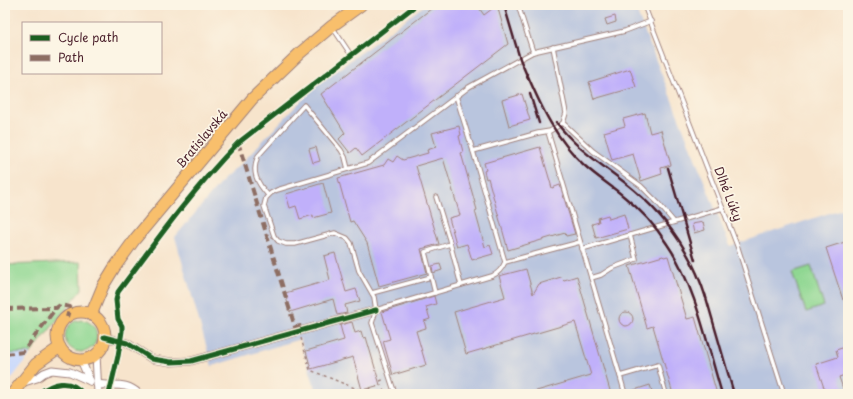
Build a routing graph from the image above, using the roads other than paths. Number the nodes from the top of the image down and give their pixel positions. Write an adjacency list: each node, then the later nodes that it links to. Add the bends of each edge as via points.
1 (361, 5): 5 (main road, Bratislavská)
2 (518, 5): 7 (lane)
3 (644, 5): 4 (lane, Dlhé Lúky)
4 (650, 21): 6 (lane, via 625,31); 16 (lane, Dlhé Lúky)
5 (332, 26): 8 (lane); 29 (main road, Bratislavská, via 274,77 229,126 136,238 103,286)
6 (553, 47): 7 (lane); 10 (lane, via 566,113)
7 (533, 52): 9 (lane)
8 (351, 55)
9 (456, 96): 12 (lane); 13 (lane, via 368,163)
10 (562, 123): 11 (lane); 17 (lane, via 593,151 641,186)
11 (548, 132): 12 (lane); 19 (lane)
12 (473, 151): 22 (lane)
13 (348, 169): 14 (lane); 14 (lane, via 341,150 304,105 258,156 255,164 256,175)
14 (268, 195): 26 (lane, via 264,206 278,241 295,244 335,233 341,234 351,243 359,271)
15 (436, 196): 20 (lane)
16 (723, 208): 17 (lane); 42 (lane, Dlhé Lúky)
17 (674, 222): 18 (lane)
18 (630, 235): 21 (lane); 24 (lane, via 636,259)
19 (580, 242): 21 (lane); 22 (lane)
20 (450, 244): 23 (lane, via 425,252); 25 (lane)
21 (582, 249): 24 (lane)
22 (505, 262): 25 (lane, via 497,274)
23 (431, 277): 26 (lane); 27 (lane)
24 (591, 278): 34 (lane)
25 (461, 285): 27 (lane)
26 (372, 293): 28 (lane)
27 (435, 293): 28 (lane)
28 (376, 310): 30 (street, via 191,361 171,362 152,359 127,343); 39 (lane, via 372,323)
29 (91, 315): 30 (main road, via 101,323); 31 (main road, via 77,313 63,320 57,336)
30 (104, 338): 32 (main road, via 102,347)
31 (60, 347): 33 (main road, via 68,356); 35 (main road, via 36,364)
32 (96, 354): 33 (main road); 36 (street)
33 (81, 360): 36 (street)
34 (620, 376): 40 (lane); 41 (lane, via 658,365)
35 (21, 383): 36 (street, via 52,370 70,372); 37 (main road)
36 (95, 388): 38 (street, via 122,385)
37 (12, 394)
38 (139, 394)
39 (394, 394)
40 (625, 394)
41 (666, 394)
42 (784, 394)

